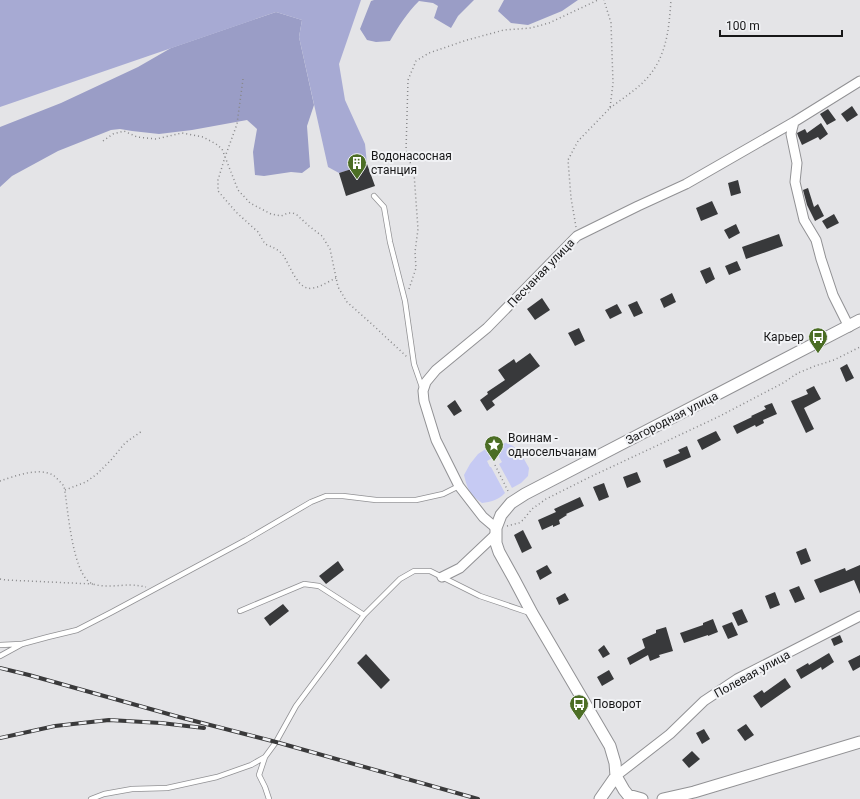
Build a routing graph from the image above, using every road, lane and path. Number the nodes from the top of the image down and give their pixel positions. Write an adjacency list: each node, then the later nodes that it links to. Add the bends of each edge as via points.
1 (598, 0): 13 (path, via 549,23 531,28 504,30 467,40 429,53 416,61 408,80 406,151 414,173 418,229 416,268)
2 (604, 0): 6 (path, via 611,23 613,83)
3 (671, 0): 6 (path, via 666,43 659,62 648,77)
4 (243, 79): 9 (path, via 237,124)
5 (860, 81): 7 (street, Песчаная улица)
6 (610, 108): 11 (path, via 578,141 568,160)
7 (794, 122): 11 (street, Песчаная улица, via 686,184); 15 (street, via 791,134 798,163 795,182 804,220 816,240 833,295)
8 (103, 141): 9 (path, via 113,134 124,132 137,137 156,139 182,133 203,137 216,144 222,149)
9 (225, 157): 12 (path, via 238,190 250,203 270,214 281,216 294,213 322,236 330,249); 12 (path, via 218,180 218,191 258,232 265,244 283,255 305,288 312,289)
10 (374, 196): 13 (lane, via 384,207)
11 (577, 236): 18 (street, Песчаная улица, via 487,328 436,370 426,382)
12 (336, 278): 17 (path, via 347,302)
13 (405, 301): 17 (lane)
14 (860, 320): 15 (street, Загородная улица)
15 (848, 327): 24 (street, Загородная улица)
16 (860, 347): 25 (path, via 798,373 718,417 546,499 519,523)
17 (414, 364): 18 (lane)
18 (423, 391): 22 (street, via 436,440)
19 (142, 431): 23 (path, via 125,443 98,474)
20 (495, 465): 24 (path)
21 (0, 481): 23 (path, via 31,472 42,472 52,475)
22 (459, 486): 25 (street); 29 (lane, via 443,494 416,500 326,496)
23 (65, 490): 28 (path, via 76,557 80,569 88,581)
24 (513, 502): 25 (street, Загородная улица, via 501,515)
25 (496, 531): 26 (street, via 460,568); 31 (street, via 499,552)
26 (442, 577): 31 (lane, via 480,596); 32 (lane, via 430,571 414,571 400,579)
27 (0, 579): 28 (path)
28 (94, 584): 29 (path)
29 (156, 589): 34 (lane, via 77,630)
30 (240, 612): 32 (lane, via 304,584 319,586)
31 (532, 613): 39 (street, via 610,746)
32 (364, 615): 38 (lane, via 296,706)
33 (860, 616): 39 (street, Полевая улица, via 738,679 704,701 670,734)
34 (22, 644): 35 (lane); 36 (lane)
35 (0, 645)
36 (0, 656)
37 (860, 742): 44 (street, via 694,792)
38 (265, 757): 40 (lane, via 251,765 216,777 167,788 132,789); 41 (lane, via 259,775)
39 (616, 776): 42 (street); 43 (street, via 628,795)
40 (91, 799)
41 (269, 799)
42 (600, 799)
43 (642, 799)
44 (662, 799)

